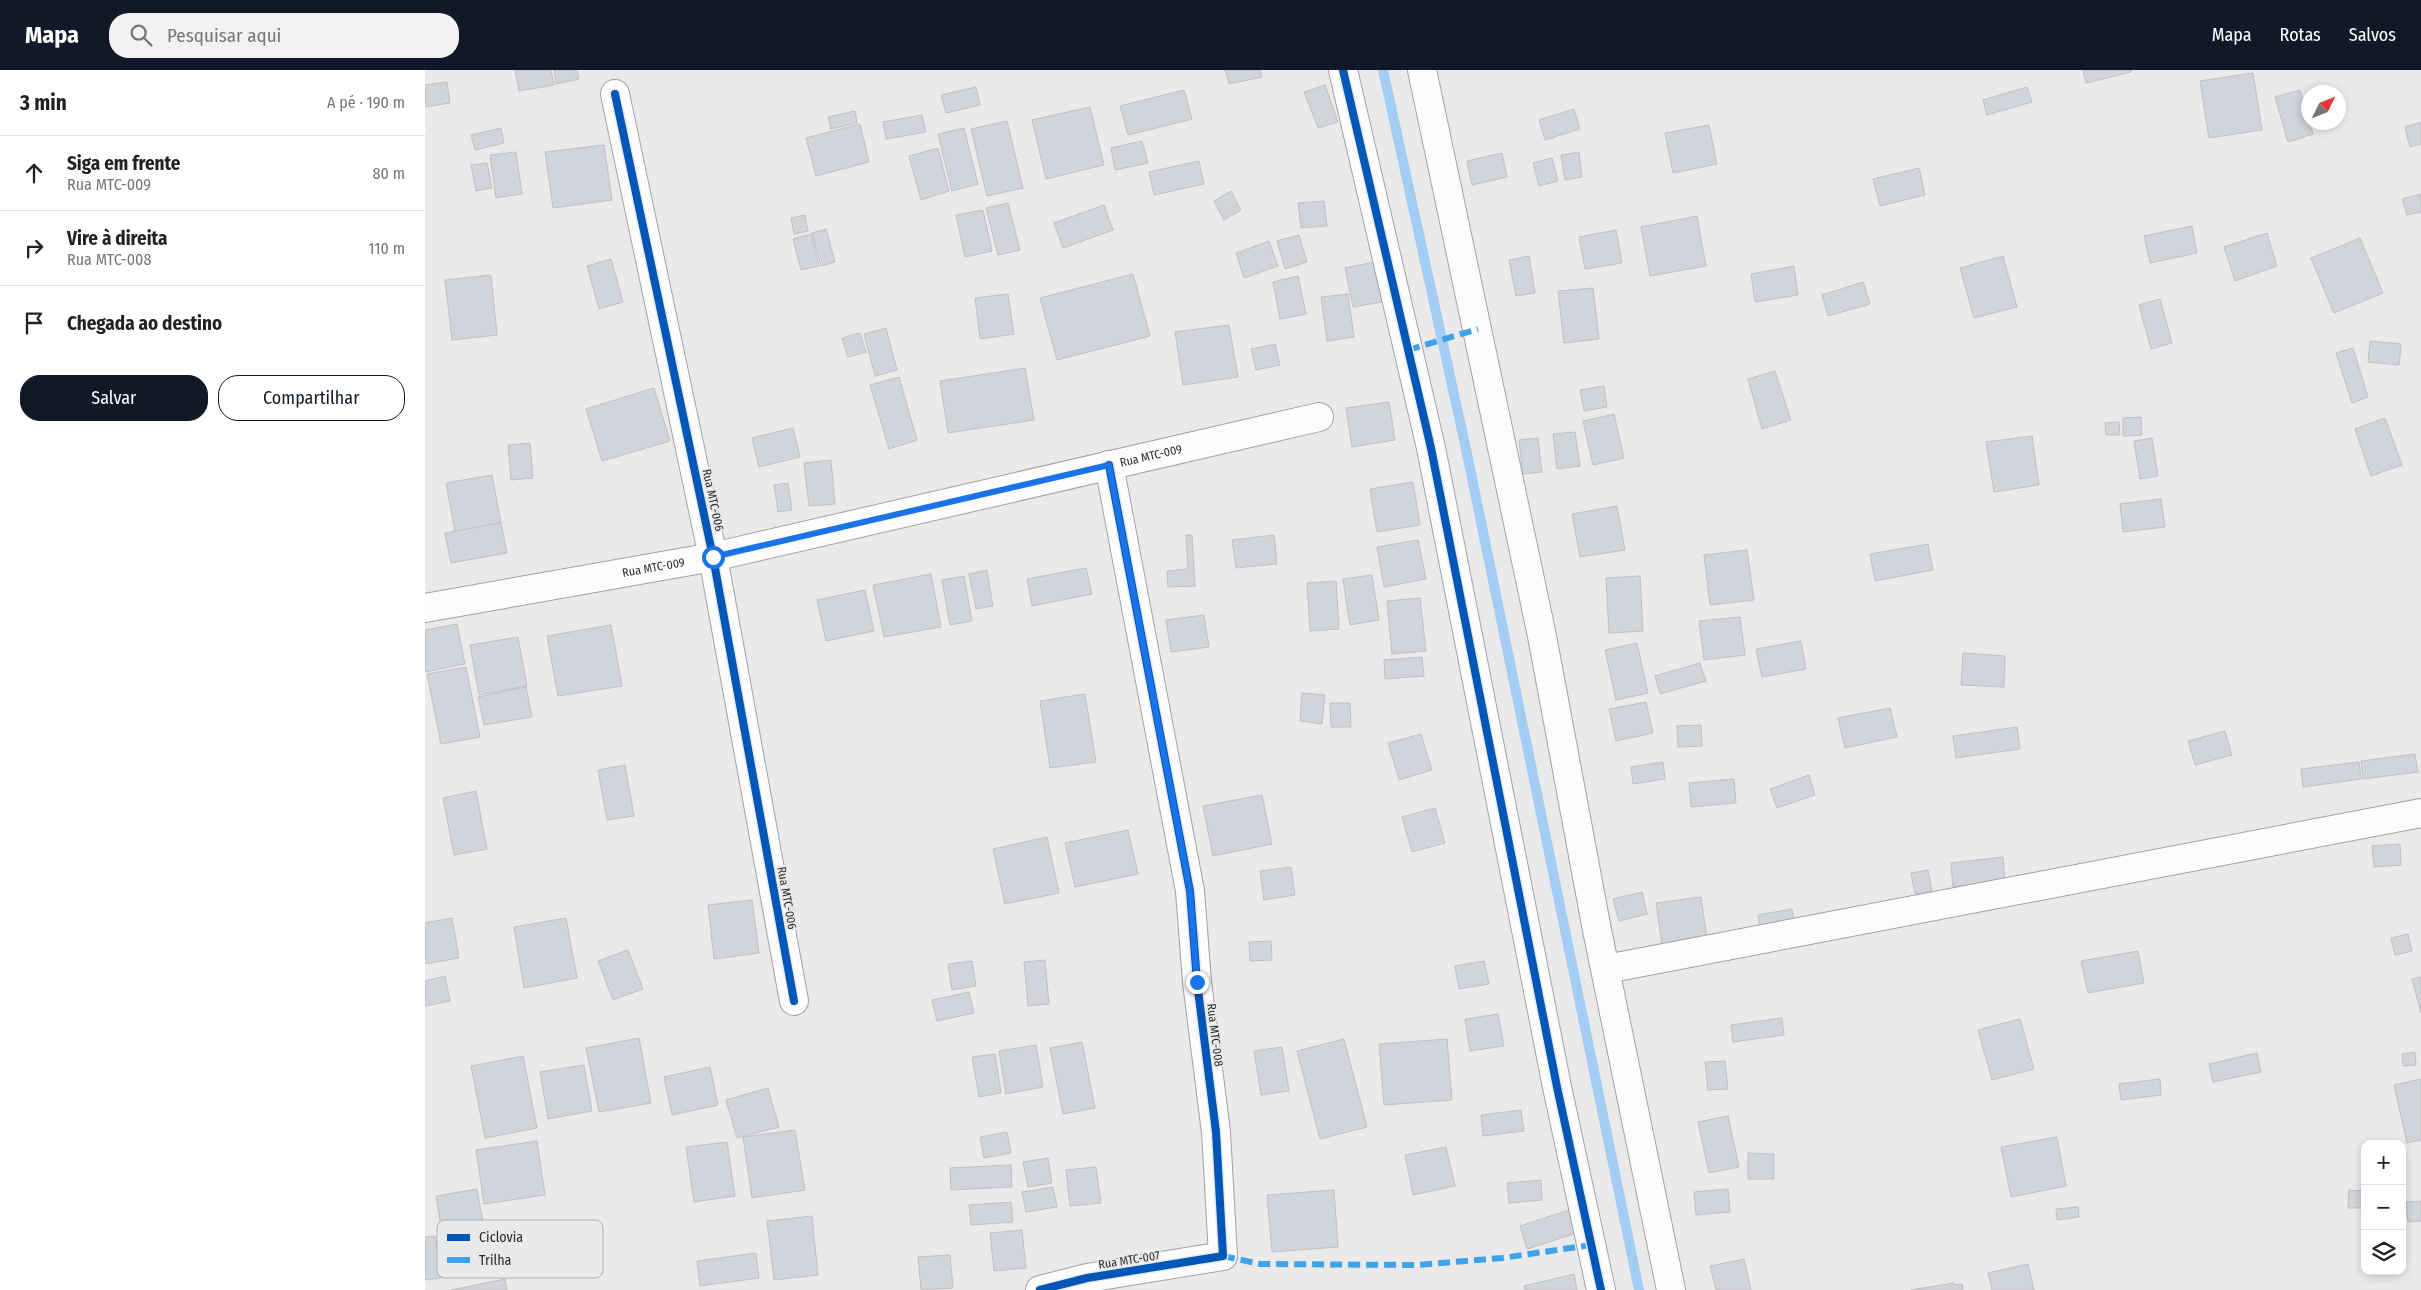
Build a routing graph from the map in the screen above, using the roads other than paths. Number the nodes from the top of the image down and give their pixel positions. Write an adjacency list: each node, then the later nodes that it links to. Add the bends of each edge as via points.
1 (1343, 70): 13 (street, via 1431,448 1557,1087)
2 (1422, 70): 9 (street, via 1542,636)
3 (615, 94): 6 (street, Rua MTC-006)
4 (1319, 418): 5 (street, Rua MTC-009)
5 (1109, 465): 6 (street, Rua MTC-009); 11 (street, Rua MTC-008, via 1190,891 1197,982 1216,1132)
6 (713, 557): 7 (street, Rua MTC-009); 10 (street, Rua MTC-006)
7 (425, 608)
8 (2421, 814): 9 (street)
9 (1606, 969): 14 (street)
10 (794, 1000)
11 (1223, 1256): 12 (street, Rua MTC-007, via 1087,1278)
12 (1040, 1290)
13 (1601, 1290)
14 (1671, 1290)

